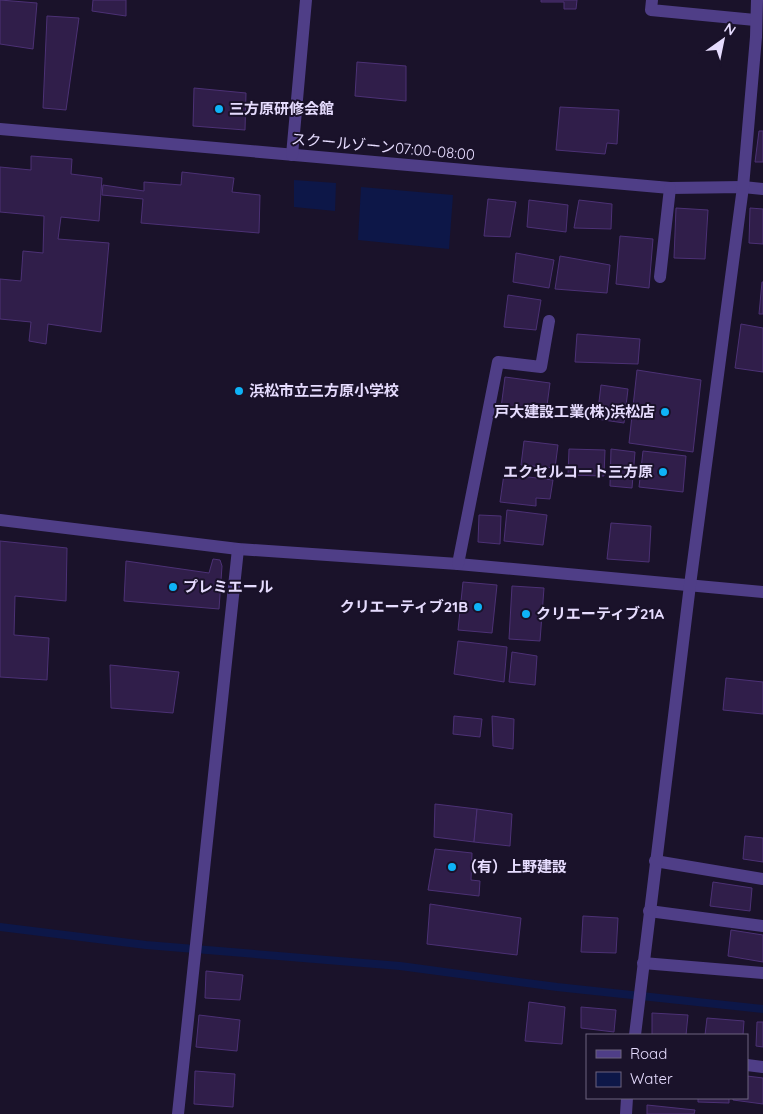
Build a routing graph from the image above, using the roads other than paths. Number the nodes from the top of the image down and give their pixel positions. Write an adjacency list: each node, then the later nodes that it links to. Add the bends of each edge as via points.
1 (306, 0): 7 (street)
2 (652, 0): 4 (street, via 651,10)
3 (757, 0): 4 (street)
4 (755, 20): 5 (street)
5 (760, 37): 8 (street)
6 (0, 129): 7 (street, スクールゾーン07:00-08:00)
7 (292, 155): 9 (street, スクールゾーン07:00-08:00)
8 (743, 187): 9 (street, スクールゾーン07:00-08:00); 10 (street, スクールゾーン07:00-08:00); 16 (street)
9 (670, 188): 11 (street)
10 (763, 189)
11 (660, 277)
12 (549, 321): 15 (street, via 541,367 498,362)
13 (0, 520): 14 (street)
14 (238, 549): 15 (street); 28 (street)
15 (458, 564): 16 (street)
16 (690, 586): 17 (street); 18 (street)
17 (763, 592)
18 (655, 861): 19 (street); 20 (street)
19 (763, 879)
20 (649, 911): 21 (street); 22 (street)
21 (763, 926)
22 (643, 963): 23 (street); 24 (street)
23 (763, 973)
24 (635, 1034)
25 (748, 1065): 26 (street)
26 (763, 1067)
27 (627, 1099): 29 (street)
28 (178, 1114)
29 (626, 1114)

